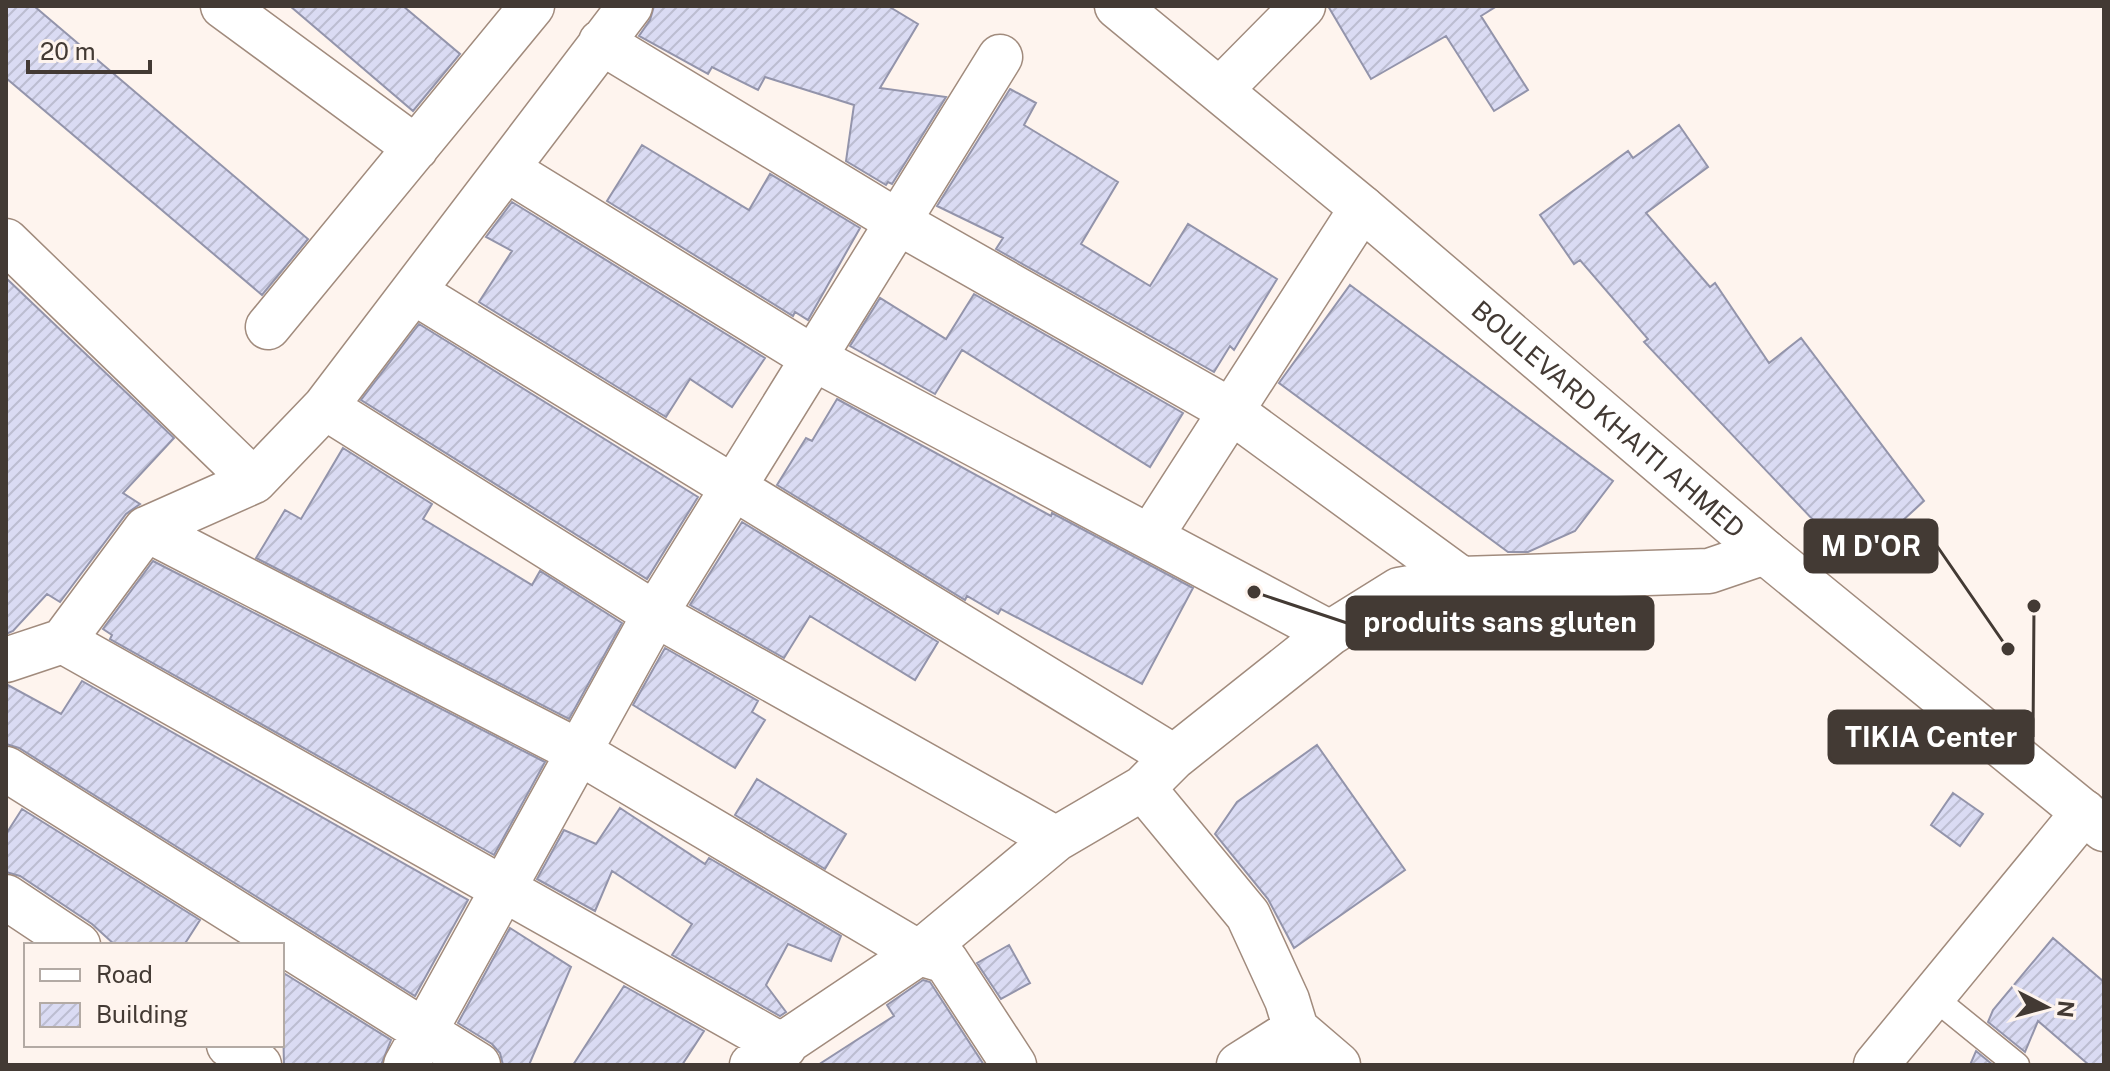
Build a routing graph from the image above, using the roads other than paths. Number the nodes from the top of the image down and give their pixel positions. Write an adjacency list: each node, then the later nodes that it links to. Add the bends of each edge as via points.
1 (223, 6): 9 (main road)
2 (630, 6): 6 (main road)
3 (1117, 6): 8 (main road, BOULEVARD KHAITI AHMED)
4 (1303, 6): 8 (main road)
5 (527, 7): 9 (main road)
6 (601, 42): 10 (main road); 12 (main road)
7 (1000, 57): 12 (main road)
8 (1220, 90): 11 (main road, BOULEVARD KHAITI AHMED)
9 (416, 148): 15 (main road)
10 (508, 170): 14 (main road); 16 (main road)
11 (1362, 208): 18 (main road); 23 (main road, BOULEVARD KHAITI AHMED)
12 (898, 222): 16 (main road); 18 (main road)
13 (6, 241): 19 (main road)
14 (414, 292): 17 (main road); 20 (main road)
15 (268, 327)
16 (815, 359): 20 (main road); 22 (main road)
17 (325, 407): 19 (main road); 25 (main road)
18 (1231, 411): 22 (main road); 24 (main road)
19 (254, 481): 21 (main road)
20 (734, 488): 25 (main road); 30 (main road)
21 (146, 529): 27 (main road); 29 (main road)
22 (1150, 537): 26 (main road)
23 (1765, 552): 24 (main road, via 1709,571); 33 (main road, BOULEVARD KHAITI AHMED)
24 (1461, 579): 26 (main road, via 1399,590)
25 (655, 614): 29 (main road); 34 (main road)
26 (1330, 633): 30 (main road)
27 (63, 641): 28 (main road); 35 (main road)
28 (6, 660)
29 (579, 752): 35 (main road); 39 (main road)
30 (1174, 757): 32 (main road)
31 (7, 771): 38 (main road)
32 (1143, 788): 34 (main road); 43 (main road, via 1248,915 1287,1000)
33 (2094, 820): 41 (main road)
34 (1056, 839): 39 (main road)
35 (502, 891): 44 (main road); 45 (main road)
36 (6, 897): 37 (main road)
37 (75, 943)
38 (260, 943)
39 (919, 953): 45 (main road); 48 (main road, via 946,961)
40 (284, 959): 44 (main road)
41 (1932, 996): 51 (main road); 52 (lane)
42 (232, 1047): 46 (main road)
43 (1298, 1047): 49 (main road); 50 (main road)
44 (415, 1048): 47 (main road)
45 (768, 1056)
46 (259, 1065)
47 (478, 1065)
48 (1014, 1065)
49 (1239, 1065)
50 (1338, 1065)
51 (1876, 1065)
52 (2017, 1065)

